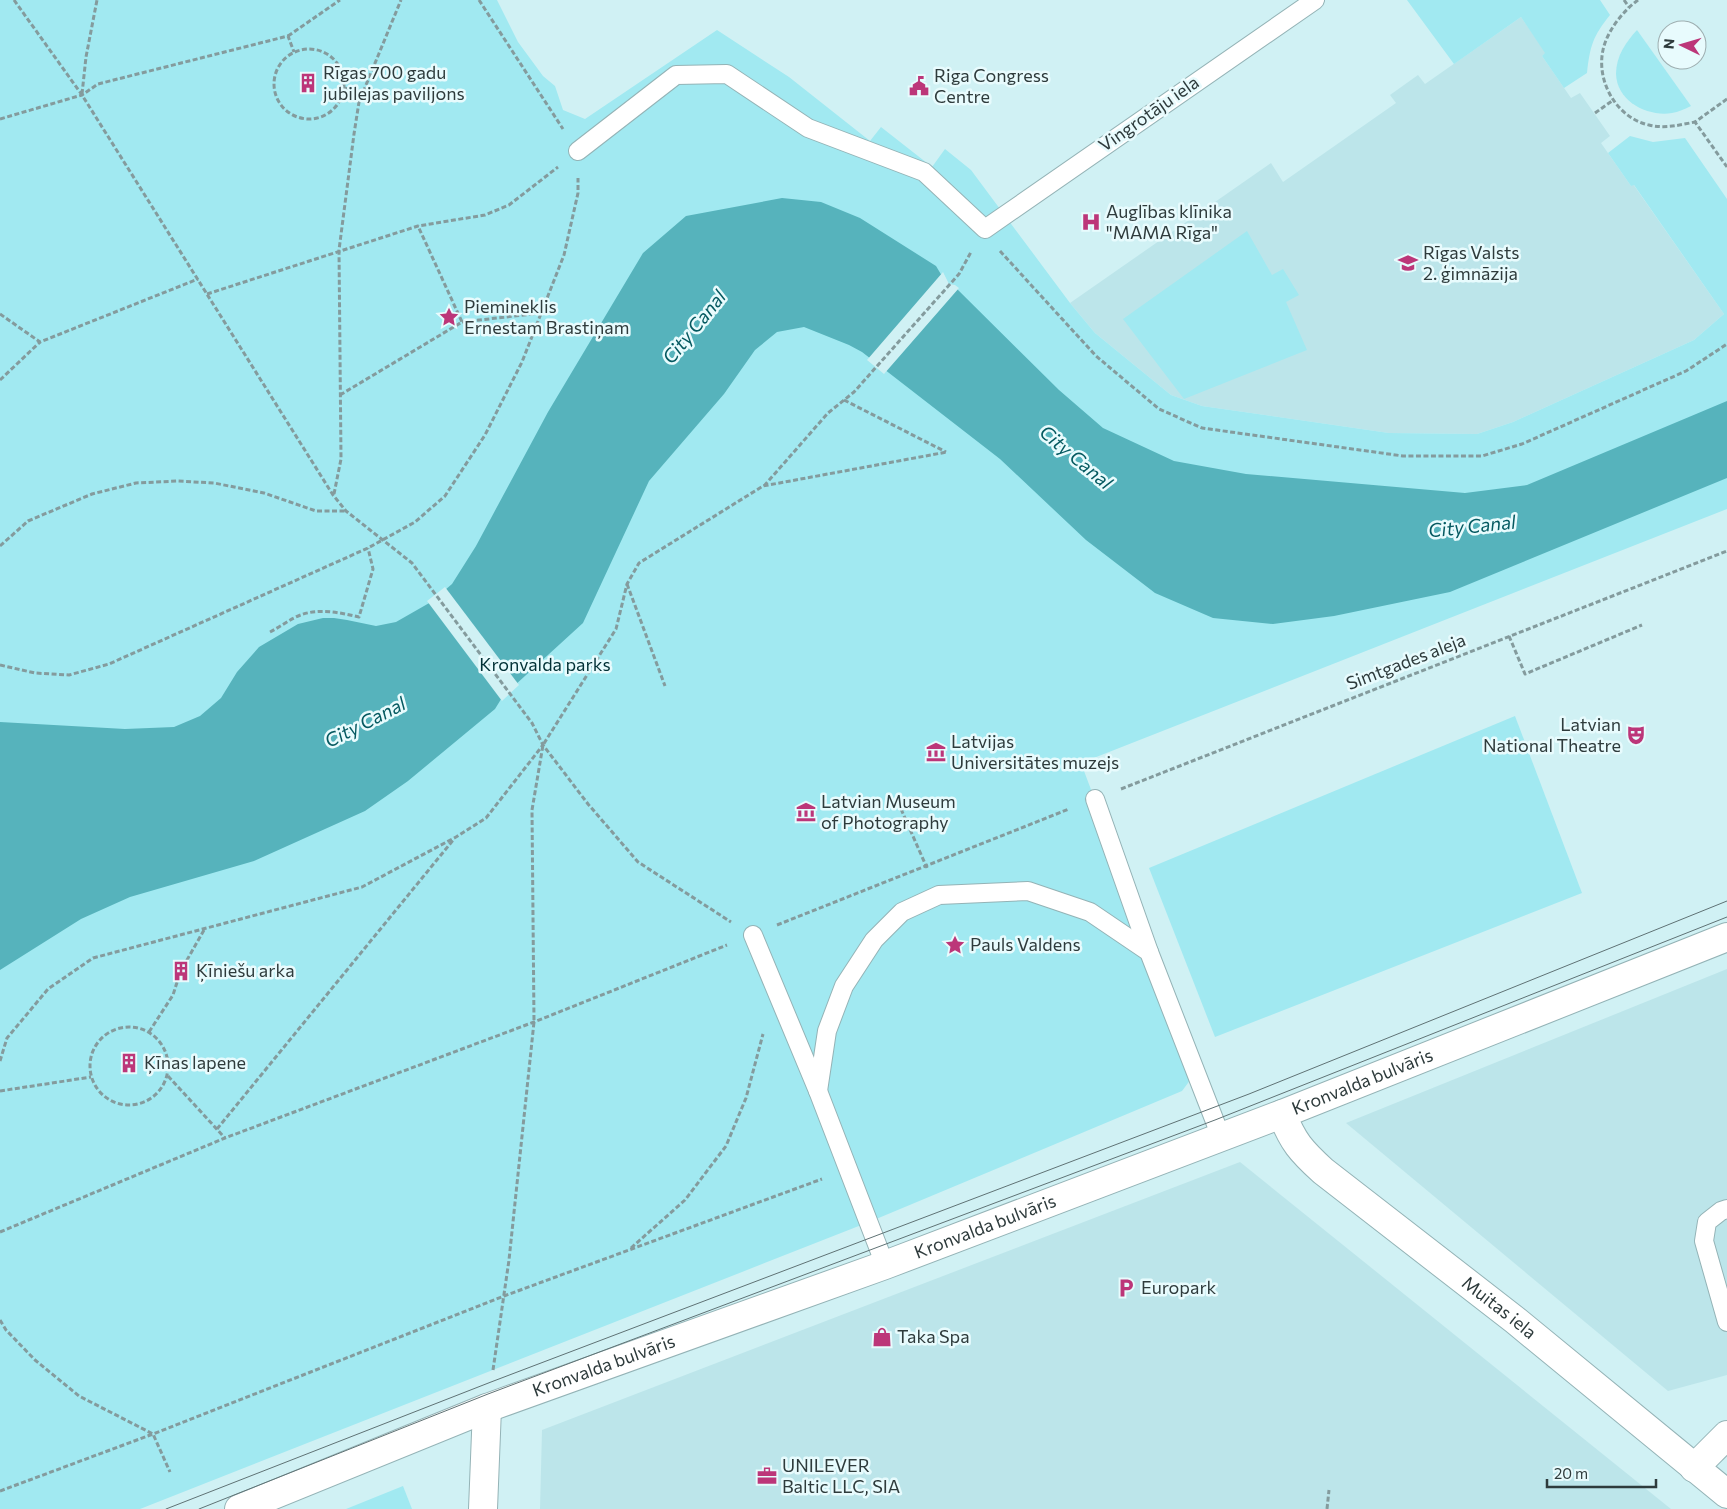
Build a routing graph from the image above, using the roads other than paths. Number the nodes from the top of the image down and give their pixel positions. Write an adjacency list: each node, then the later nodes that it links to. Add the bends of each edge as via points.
1 (1314, 0): 2 (lane, Vingrotāju iela, via 985,229 924,172 808,128 727,74 676,75)
2 (578, 151)
3 (1095, 799): 6 (lane)
4 (753, 935): 7 (lane)
5 (1727, 937): 8 (street, Kronvalda bulvāris)
6 (1149, 952): 7 (lane, via 1090,912 1028,890 939,895 902,912 874,940 844,986 827,1031); 9 (lane)
7 (818, 1091): 11 (lane)
8 (1282, 1114): 9 (street, Kronvalda bulvāris); 15 (street, Muitas iela, via 1300,1151 1322,1171 1514,1320)
9 (1222, 1137): 11 (street, Kronvalda bulvāris)
10 (1727, 1209): 12 (lane, via 1708,1222 1704,1241)
11 (885, 1265): 13 (street, Kronvalda bulvāris)
12 (1727, 1322)
13 (487, 1408): 17 (street, Kronvalda bulvāris); 18 (street)
14 (1727, 1435): 15 (street)
15 (1694, 1468): 16 (street, Muitas iela)
16 (1727, 1494)
17 (240, 1509)
18 (483, 1509)

